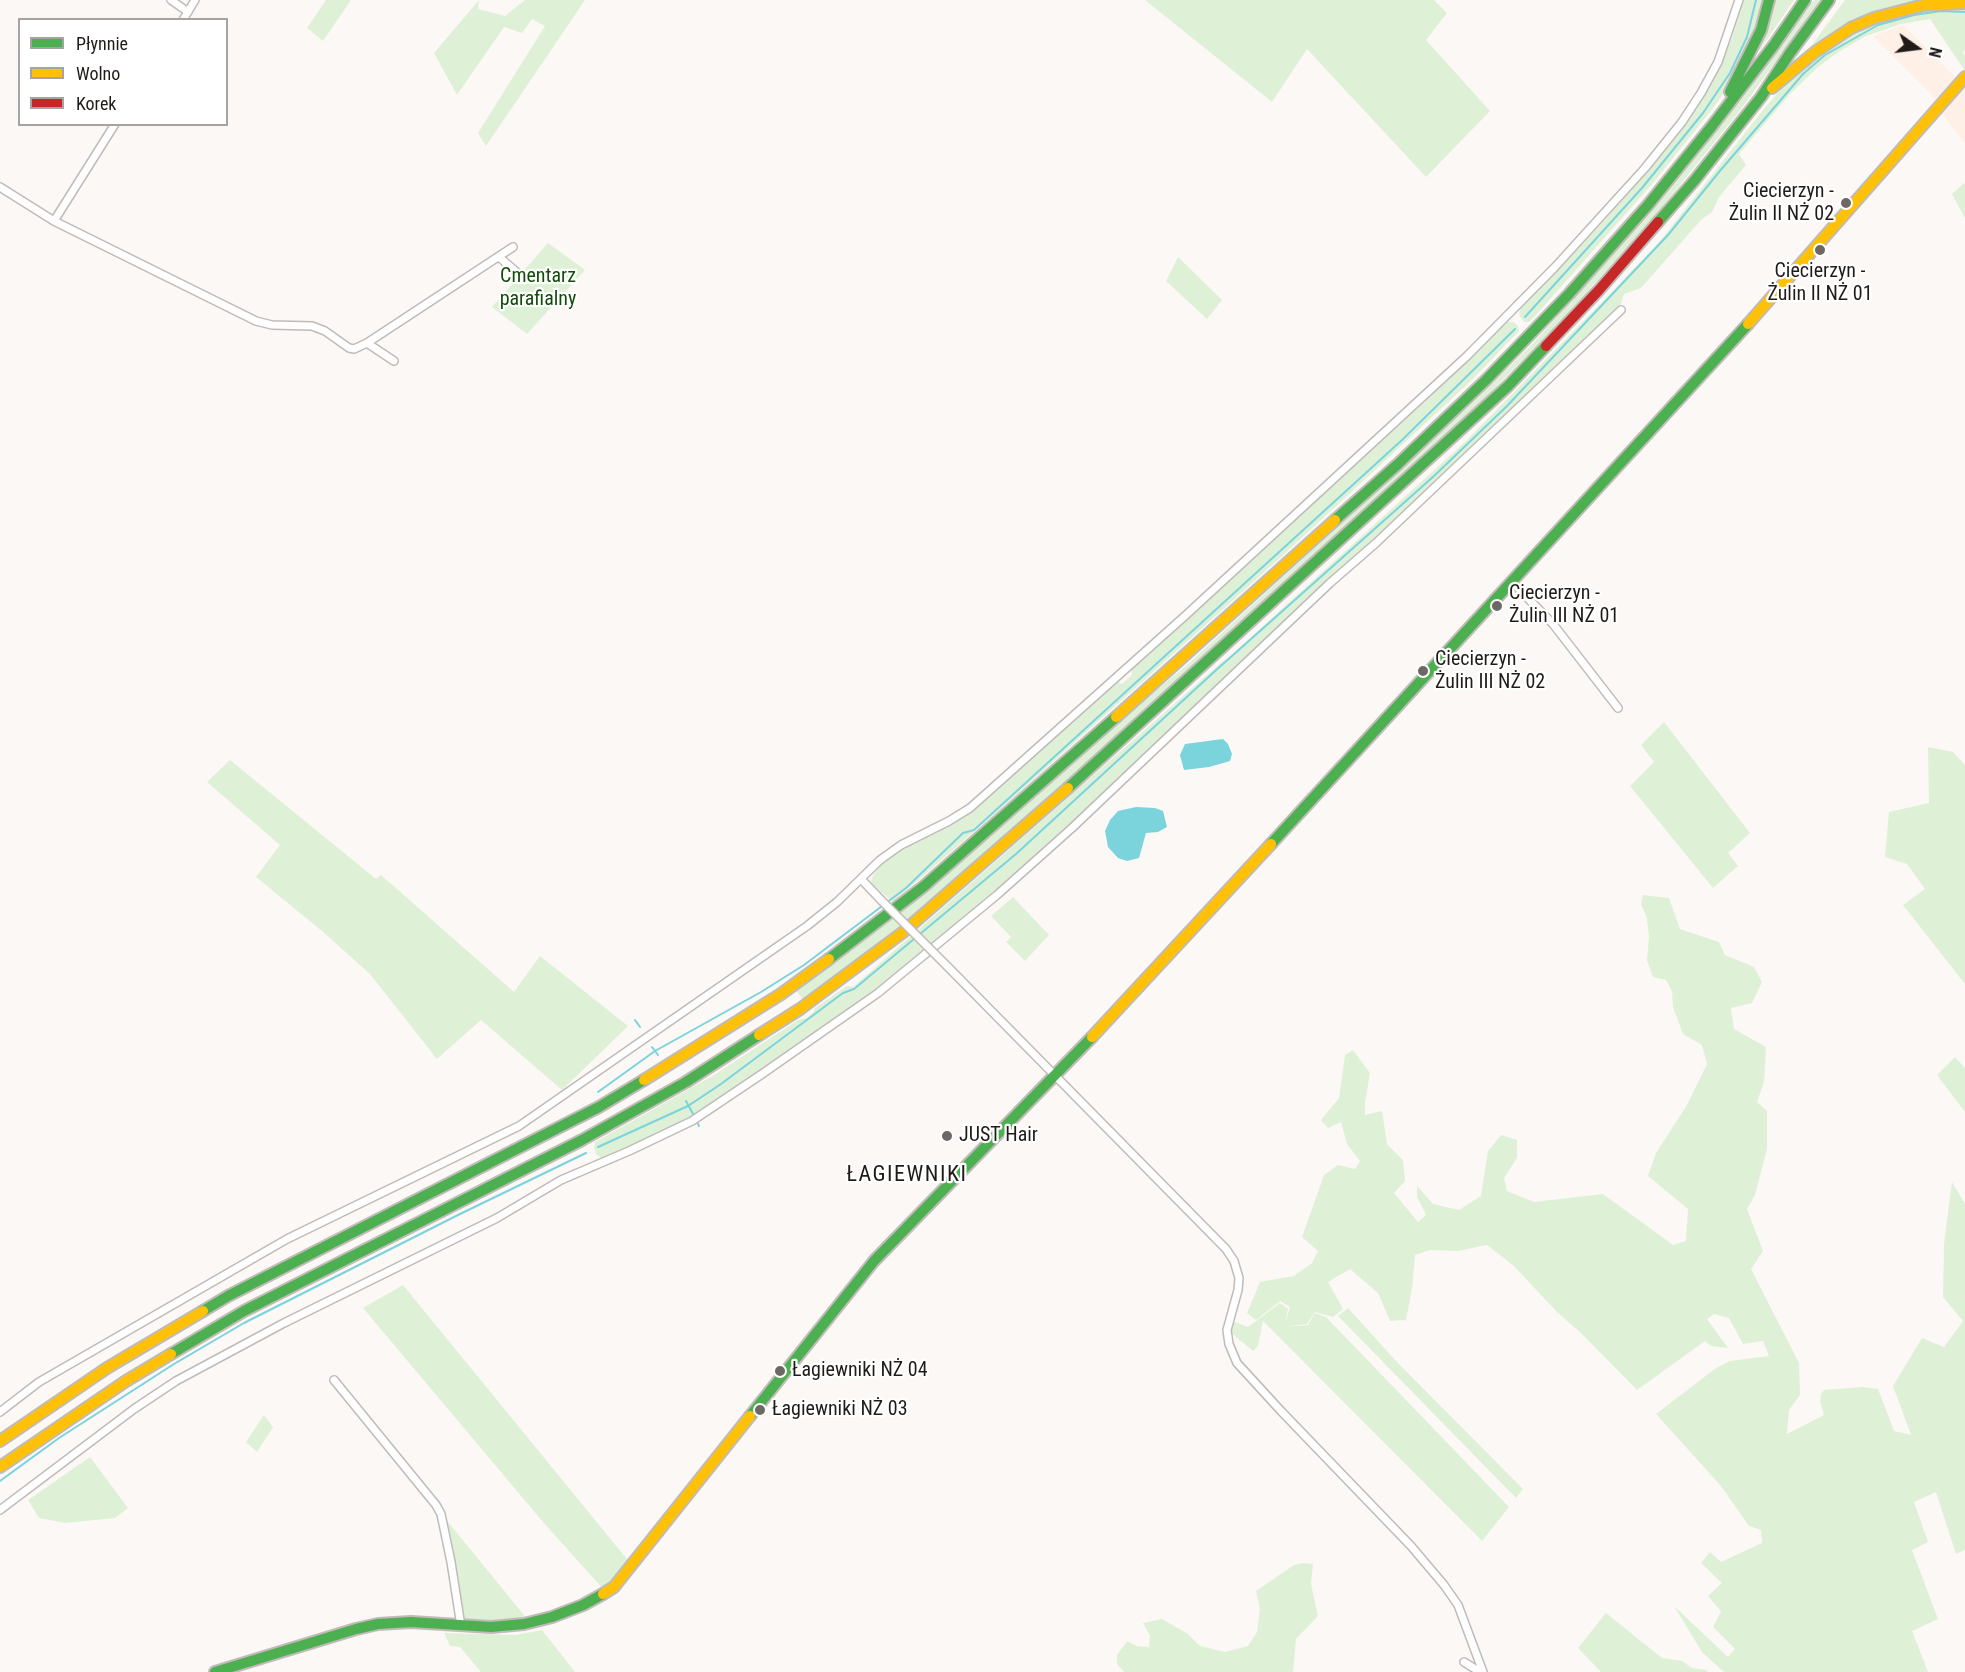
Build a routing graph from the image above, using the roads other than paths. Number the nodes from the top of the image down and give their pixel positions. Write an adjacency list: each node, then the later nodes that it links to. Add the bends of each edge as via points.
1 (171, 0): 8 (street)
2 (195, 0): 8 (street)
3 (1739, 0): 24 (street, via 1718,62 1682,122 1621,195 1517,306 1404,415 979,800 950,821 901,845)
4 (1769, 0): 13 (main road, via 1754,47)
5 (1805, 0): 13 (main road)
6 (1829, 0): 11 (main road)
7 (1965, 3): 11 (main road, via 1899,10 1851,28)
8 (188, 12): 9 (street)
9 (184, 18)
10 (1965, 77): 22 (main road, via 1730,345)
11 (1761, 97): 29 (main road, via 1614,273 1508,386 1101,760 902,933 800,1009 686,1082 592,1135 294,1284 202,1335 93,1402)
12 (114, 126): 15 (street)
13 (1712, 126): 28 (main road, via 1569,294 1486,380 1398,464 993,827 884,917 781,994 659,1072 532,1142 228,1296 137,1349)
14 (0, 187): 15 (street)
15 (54, 221): 20 (street, via 256,321 312,326 349,348)
16 (513, 246): 17 (street)
17 (499, 257): 18 (street); 20 (street)
18 (520, 275)
19 (1621, 310): 30 (street, via 1072,828 878,993 692,1120 561,1180 497,1218 176,1381)
20 (367, 343): 21 (street)
21 (394, 362)
22 (1512, 582): 23 (street, via 1553,624); 25 (main road)
23 (1618, 708)
24 (861, 879): 25 (street, bridge); 27 (street, via 807,926 525,1123 287,1239 39,1382)
25 (1054, 1076): 31 (main road, via 862,1275 614,1587 595,1599 533,1622 503,1627); 34 (street, via 1230,1255 1237,1267 1239,1284 1227,1330 1237,1363 1451,1593)
26 (334, 1380): 31 (street, via 441,1514)
27 (0, 1412)
28 (0, 1441)
29 (0, 1467)
30 (0, 1510)
31 (461, 1626): 33 (main road, via 404,1622 371,1625)
32 (1464, 1662): 34 (street)
33 (215, 1672)
34 (1482, 1672)

